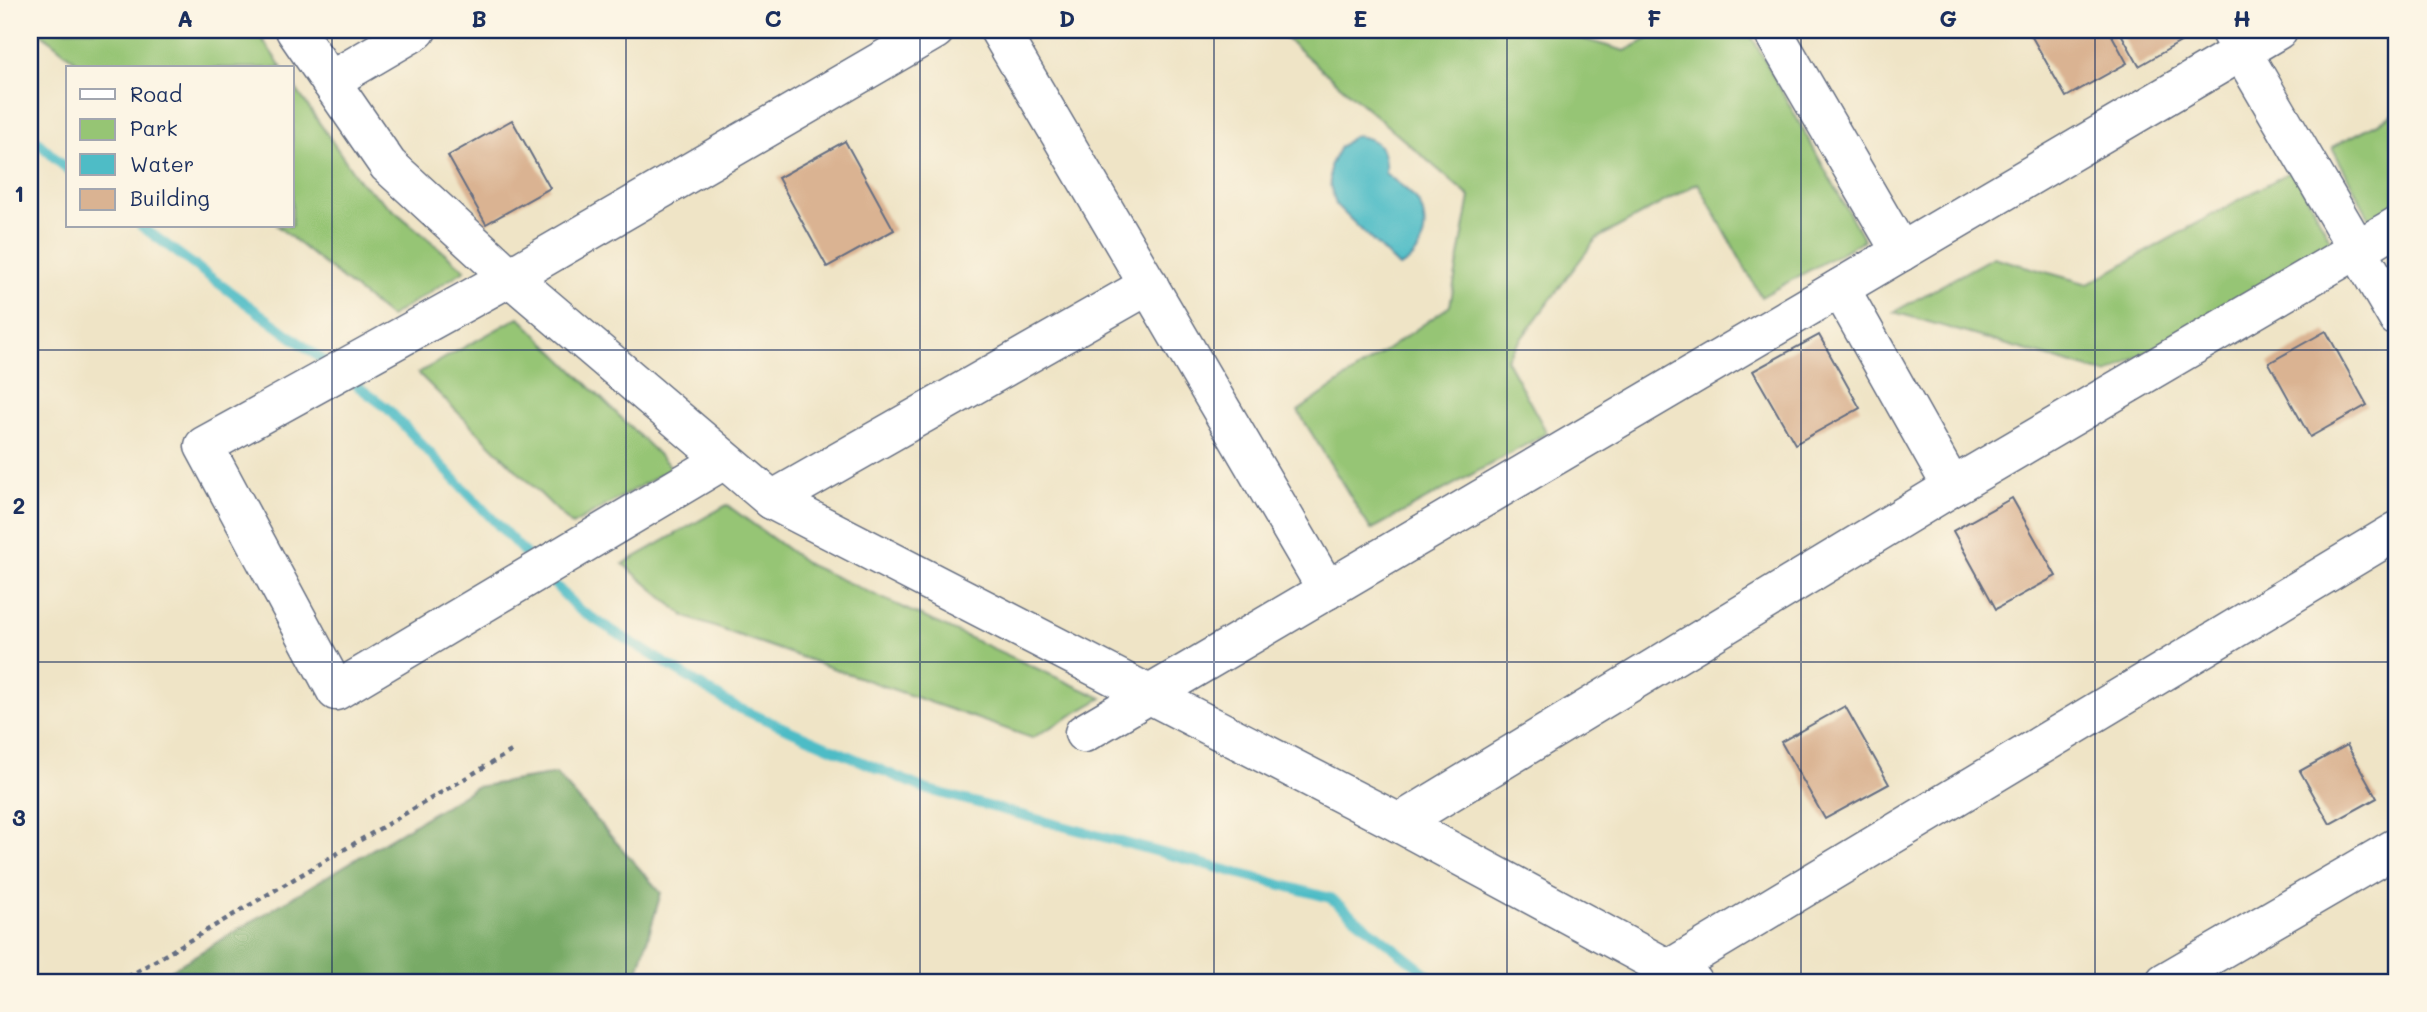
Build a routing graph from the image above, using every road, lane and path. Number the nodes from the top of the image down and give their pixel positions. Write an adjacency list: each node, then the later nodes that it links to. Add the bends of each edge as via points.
1 (295, 30): 8 (street)
2 (416, 30): 8 (street)
3 (935, 30): 12 (street)
4 (999, 30): 13 (street)
5 (1772, 30): 11 (street)
6 (2278, 30): 7 (street)
7 (2235, 40): 10 (street); 11 (street)
8 (330, 81): 12 (street, via 388,165)
9 (2397, 226): 10 (street)
10 (2358, 249): 15 (street); 17 (street)
11 (1901, 252): 14 (street)
12 (510, 277): 16 (street); 16 (street, via 204,446 336,691)
13 (1149, 285): 18 (street); 20 (street)
14 (1840, 288): 17 (street); 20 (street)
15 (2397, 317)
16 (724, 460): 18 (street)
17 (1952, 487): 24 (street)
18 (772, 500): 21 (street)
19 (2397, 531): 26 (street)
20 (1327, 590): 21 (street)
21 (1148, 695): 22 (street); 24 (street)
22 (1084, 733)
23 (515, 749): 27 (path)
24 (1399, 823): 26 (street)
25 (2397, 847): 28 (street)
26 (1681, 976)
27 (119, 982)
28 (2165, 982)

